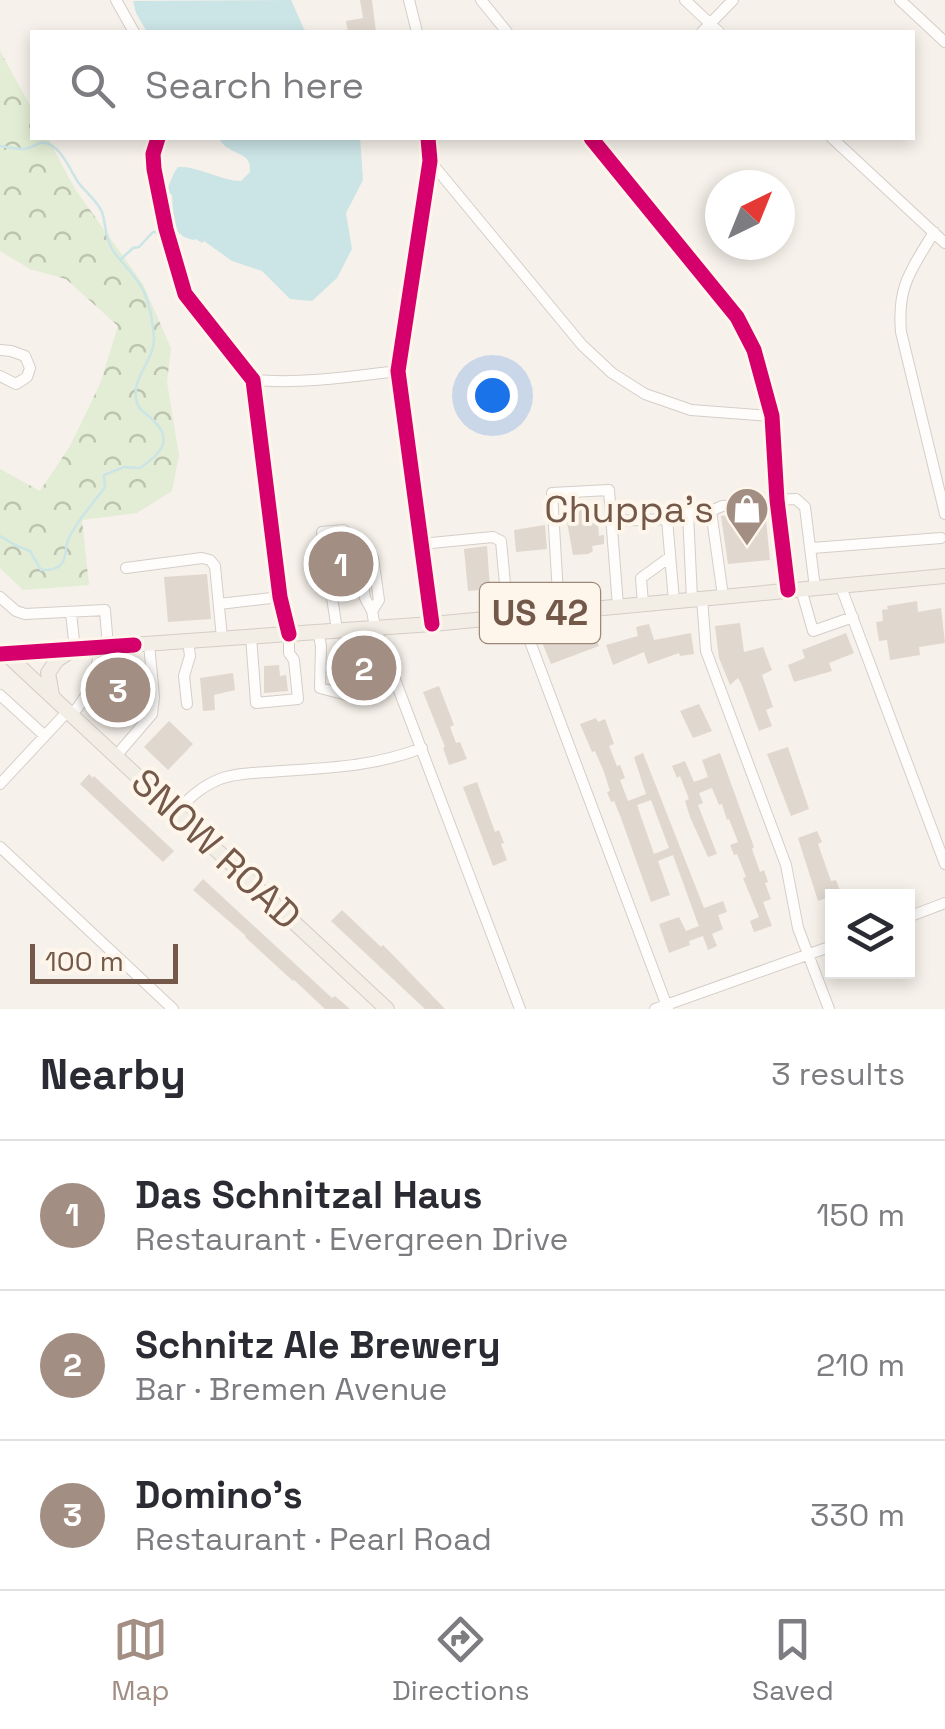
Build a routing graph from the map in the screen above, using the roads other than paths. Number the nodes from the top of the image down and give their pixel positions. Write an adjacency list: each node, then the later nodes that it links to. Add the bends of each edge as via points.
1 (116, 0): 7 (street)
2 (409, 0): 8 (street)
3 (481, 0): 9 (street)
4 (685, 0): 10 (street)
5 (733, 0): 10 (street)
6 (900, 0): 11 (street)
7 (133, 30)
8 (416, 30)
9 (505, 30)
10 (710, 30)
11 (945, 42)
12 (157, 140): 22 (street, via 154,169 185,294)
13 (428, 140): 16 (street)
14 (593, 140): 23 (street, via 737,318 754,350)
15 (834, 140): 17 (street)
16 (430, 160): 20 (street); 23 (street, via 612,373 691,410)
17 (934, 232): 18 (street); 27 (street, via 903,286 899,310)
18 (945, 242)
19 (0, 350): 21 (street, via 25,356 30,368 16,384)
20 (398, 371): 22 (street, via 321,381); 31 (street)
21 (0, 376)
22 (252, 380): 40 (street)
23 (772, 416): 24 (street)
24 (778, 505): 25 (street); 32 (street, via 803,503); 37 (street)
25 (712, 511): 26 (street); 38 (street)
26 (688, 513): 28 (street); 41 (street)
27 (945, 514)
28 (667, 518): 29 (street); 33 (street)
29 (612, 521): 45 (street); 46 (street, via 609,490 552,493)
30 (941, 538): 32 (street)
31 (421, 544): 48 (street, via 500,541); 50 (street)
32 (812, 548): 37 (street)
33 (670, 557): 42 (street); 43 (street, via 642,578)
34 (126, 568): 44 (street, via 210,560)
35 (945, 576): 36 (main road, US 42)
36 (841, 587): 37 (main road, US 42); 49 (street)
37 (801, 589): 38 (main road, US 42); 49 (street, via 813,631)
38 (722, 596): 41 (main road, US 42)
39 (0, 597): 47 (street, via 25,614)
40 (280, 597): 44 (street); 54 (street)
41 (697, 598): 42 (main road, US 42); 77 (street, via 706,651 786,865)
42 (674, 600): 43 (main road, US 42)
43 (643, 603): 45 (main road, US 42)
44 (219, 604): 56 (street)
45 (618, 606): 46 (main road, US 42)
46 (559, 611): 48 (main road, US 42)
47 (71, 613): 59 (street, via 105,610); 60 (street)
48 (514, 615): 50 (main road, US 42); 78 (street)
49 (854, 617): 73 (street)
50 (432, 624): 51 (main road, US 42)
51 (375, 627): 52 (main road, US 42); 52 (street, via 358,550 344,530 322,532); 62 (street)
52 (337, 630): 53 (main road, US 42)
53 (318, 632): 54 (main road, US 42); 62 (street, via 320,688 352,696)
54 (289, 634): 55 (main road, US 42); 55 (street, via 298,699 256,703)
55 (251, 636): 56 (main road, US 42)
56 (222, 638): 57 (main road, US 42)
57 (188, 641): 58 (main road, US 42); 65 (street)
58 (149, 644): 59 (main road, US 42); 69 (street, via 152,714)
59 (103, 647): 60 (main road, US 42); 66 (street, via 83,703)
60 (75, 649): 61 (main road, US 42); 64 (main road, via 51,666)
61 (2, 652): 64 (main road, SNOW ROAD)
62 (394, 680): 68 (street)
63 (0, 695): 67 (street)
64 (52, 696): 66 (main road, SNOW ROAD)
65 (187, 704)
66 (70, 712): 67 (street); 69 (main road, SNOW ROAD)
67 (45, 736): 70 (street)
68 (422, 748): 71 (street, via 360,765 221,778); 81 (street)
69 (116, 756): 71 (main road, SNOW ROAD)
70 (0, 784)
71 (176, 812): 80 (main road, SNOW ROAD)
72 (0, 847): 79 (street)
73 (945, 864)
74 (945, 902): 75 (street)
75 (915, 914)
76 (825, 949): 77 (street)
77 (808, 956): 78 (street); 82 (street)
78 (663, 1008)
79 (173, 1009)
80 (388, 1009)
81 (520, 1009)
82 (829, 1009)

